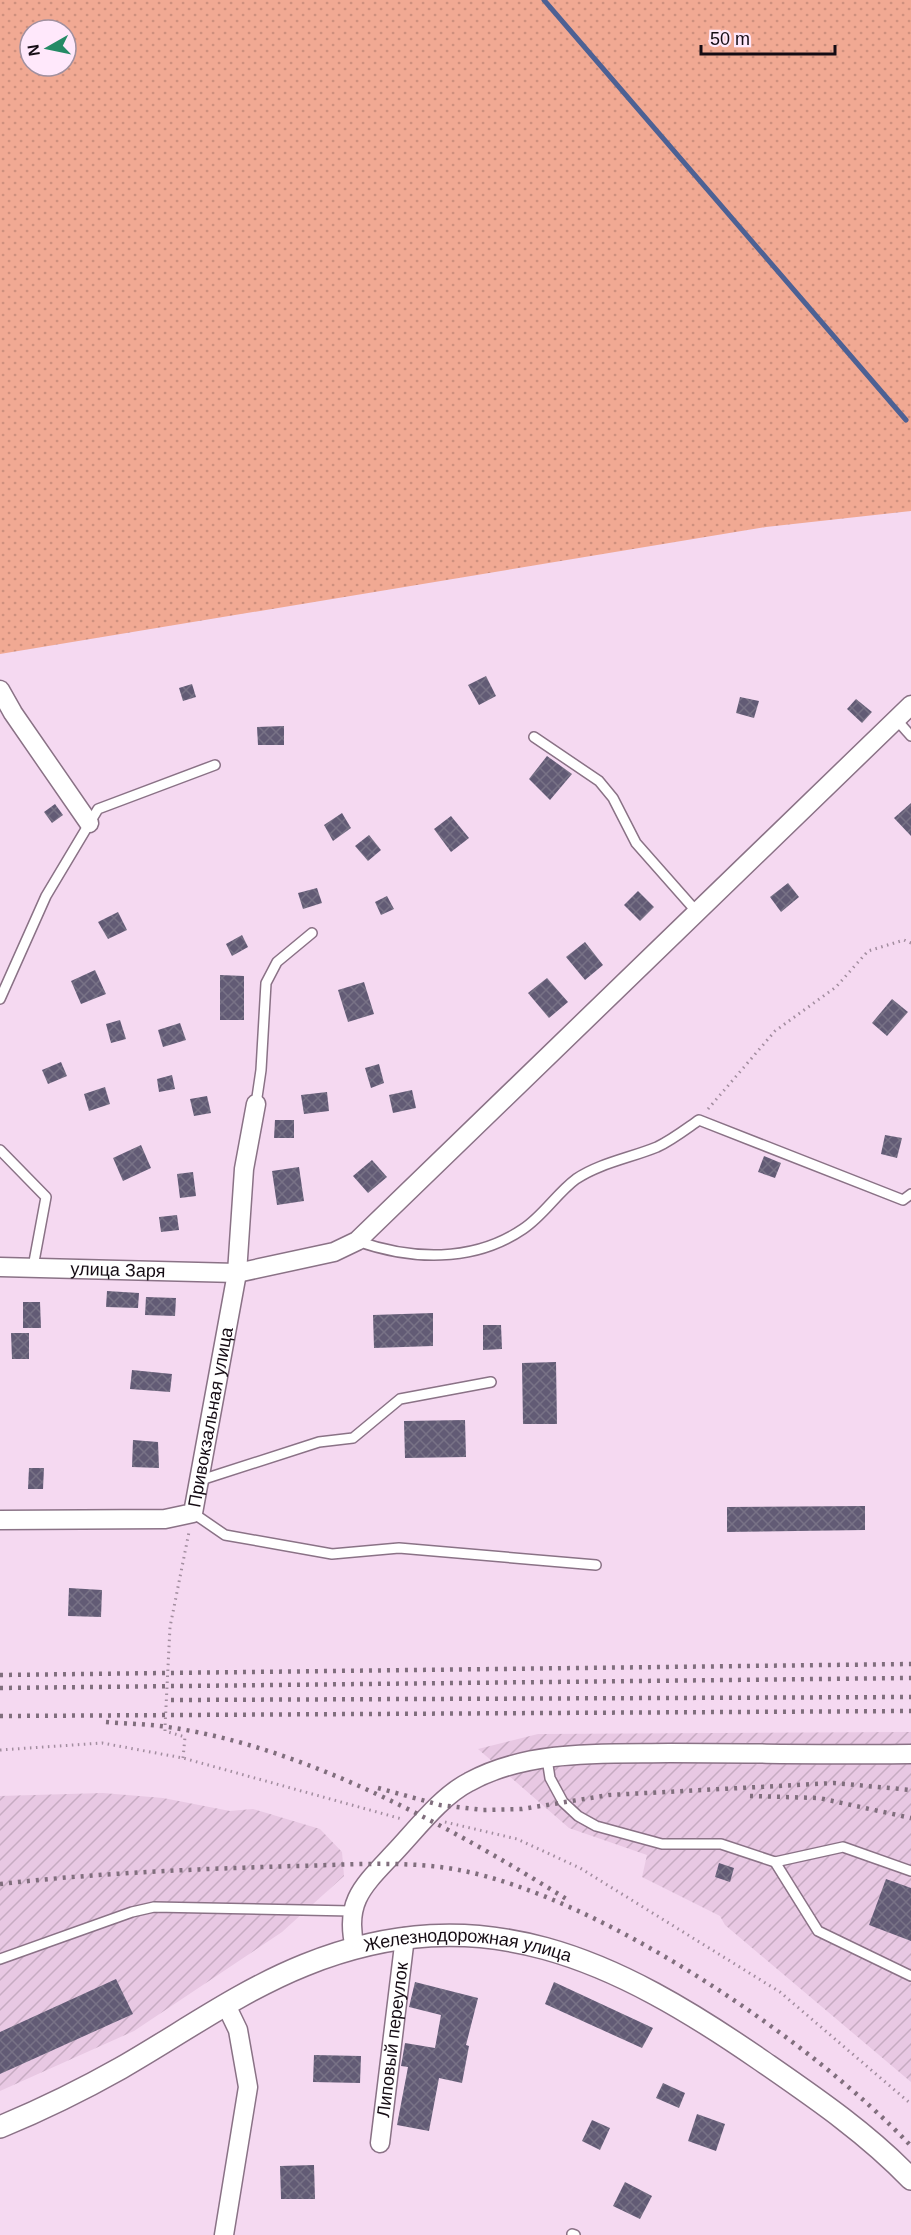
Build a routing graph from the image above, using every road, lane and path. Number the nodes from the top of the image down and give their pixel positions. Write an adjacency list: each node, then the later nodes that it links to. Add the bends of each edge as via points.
1 (0, 690): 7 (street)
2 (911, 705): 3 (street)
3 (896, 719): 4 (lane); 8 (street)
4 (911, 736)
5 (534, 737): 8 (lane, via 598,781 613,798 636,843)
6 (215, 765): 7 (lane, via 98,809)
7 (89, 823): 11 (lane, via 46,896)
8 (696, 910): 18 (street)
9 (312, 933): 12 (lane, via 278,963 266,983)
10 (911, 943): 13 (path, via 904,940 868,951 836,987 775,1032)
11 (0, 999)
12 (256, 1104): 21 (street, Привокзальная улица, via 244,1169)
13 (699, 1120): 16 (lane); 18 (lane, via 658,1146 577,1179 524,1229 485,1250 439,1256 389,1252)
14 (0, 1150): 20 (lane, via 46,1197)
15 (911, 1194): 16 (lane)
16 (903, 1200): 17 (lane)
17 (911, 1207)
18 (357, 1241): 21 (street, улица Заря, via 334,1252)
19 (0, 1267): 20 (street, улица Заря)
20 (33, 1267): 21 (street, улица Заря)
21 (237, 1273): 23 (street, Привокзальная улица)
22 (491, 1382): 23 (lane, via 400,1399 353,1438 319,1442)
23 (201, 1480): 24 (street, Привокзальная улица)
24 (193, 1513): 25 (street, Привокзальная улица, via 165,1518); 26 (lane, via 225,1535 332,1554 399,1548); 29 (path, via 170,1627 165,1731 184,1737)
25 (0, 1520)
26 (596, 1565)
27 (0, 1750): 29 (path, via 102,1743)
28 (911, 1754): 30 (street, via 591,1754)
29 (183, 1758): 31 (path)
30 (547, 1759): 31 (street, via 503,1768 468,1782); 32 (lane, via 550,1778 563,1802 596,1826 662,1844 721,1845)
31 (425, 1820): 34 (street, via 361,1892); 40 (path, via 517,1839 580,1868 780,1992)
32 (775, 1862): 33 (lane, via 843,1847); 38 (lane, via 818,1931)
33 (911, 1871)
34 (351, 1911): 36 (street); 37 (lane, via 154,1907)
35 (405, 1937): 36 (street, Железнодорожная улица); 42 (street, Липовый переулок); 43 (street, Железнодорожная улица, via 456,1934 529,1944 640,1984 821,2101)
36 (356, 1948): 39 (street, Железнодорожная улица, via 307,1964)
37 (0, 1959)
38 (911, 1976)
39 (226, 2005): 41 (street, Железнодорожная улица, via 118,2070); 44 (street, via 238,2030 248,2087)
40 (911, 2104)
41 (0, 2127)
42 (380, 2143)
43 (911, 2179)
44 (224, 2235)

